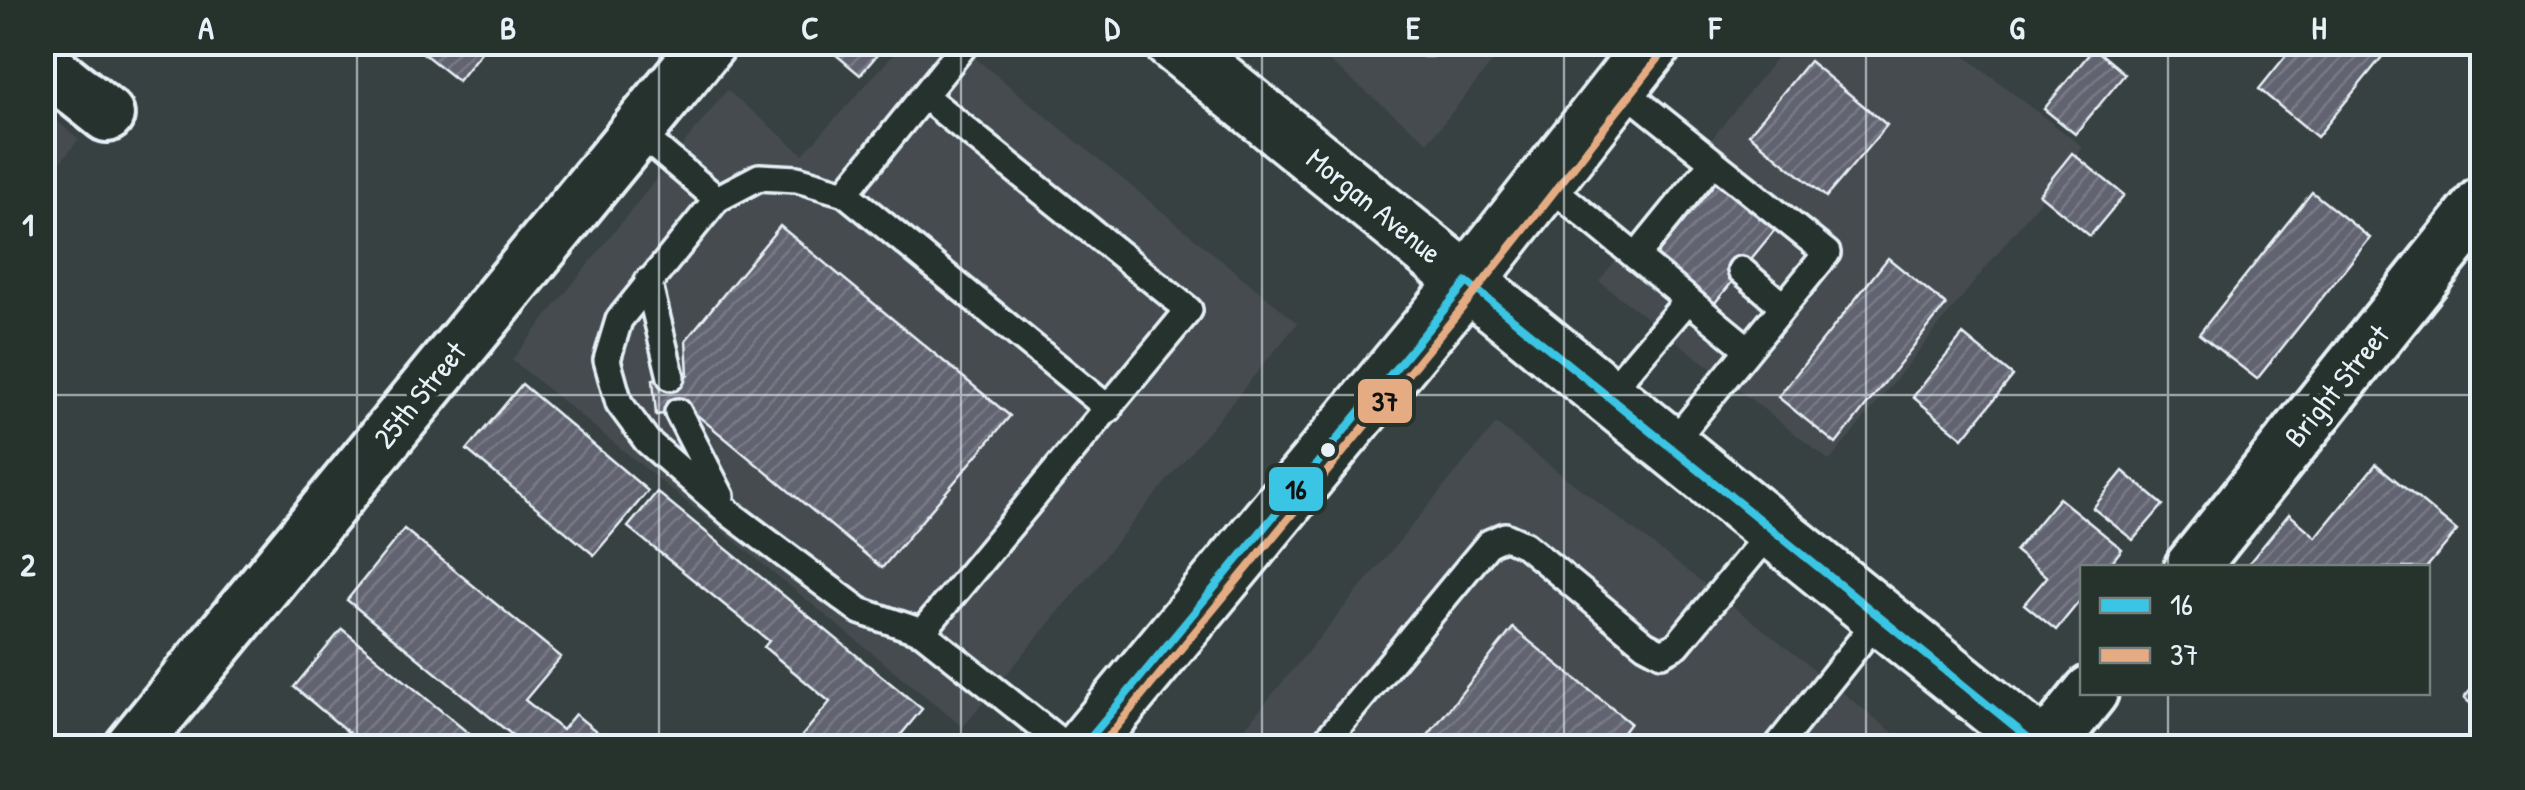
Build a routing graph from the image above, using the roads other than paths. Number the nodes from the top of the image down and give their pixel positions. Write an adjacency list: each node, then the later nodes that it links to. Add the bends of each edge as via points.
1 (710, 42): 9 (street, 25th Street)
2 (967, 42): 7 (lane)
3 (1172, 42): 18 (main road, Morgan Avenue)
4 (1655, 42): 6 (main road)
5 (42, 63): 8 (street)
6 (1620, 86): 10 (lane); 11 (main road)
7 (924, 96): 12 (lane); 24 (lane, via 1188,310)
8 (107, 115)
9 (637, 131): 13 (lane); 34 (street, 25th Street)
10 (1713, 162): 15 (lane, via 1677,218); 20 (lane, via 1827,252)
11 (1545, 182): 15 (lane); 18 (main road)
12 (845, 193): 13 (lane, via 759,177); 24 (lane)
13 (717, 199): 17 (lane)
14 (2482, 204): 29 (street, Bright Street)
15 (1636, 257): 19 (lane)
16 (1741, 270): 20 (lane)
17 (648, 281): 22 (lane); 27 (lane, via 619,320 607,360 619,403 647,441)
18 (1466, 282): 23 (main road, Morgan Avenue); 33 (main road)
19 (1688, 300): 21 (lane); 23 (lane)
20 (1783, 306): 21 (lane)
21 (1748, 350): 26 (lane)
22 (671, 377)
23 (1607, 396): 26 (main road, Morgan Avenue)
24 (1109, 409): 31 (lane)
25 (678, 412): 27 (lane)
26 (1670, 446): 28 (main road, Morgan Avenue)
27 (732, 515): 31 (lane, via 860,611)
28 (1772, 530): 30 (main road, Morgan Avenue); 35 (lane, via 1677,644 1662,653 1525,544 1505,536 1489,543)
29 (2193, 565)
30 (1880, 617): 36 (lane); 37 (main road, Morgan Avenue)
31 (922, 632): 33 (lane)
32 (2088, 695): 37 (street)
33 (1092, 743)
34 (131, 748)
35 (1320, 748)
36 (1776, 748)
37 (2044, 748)

